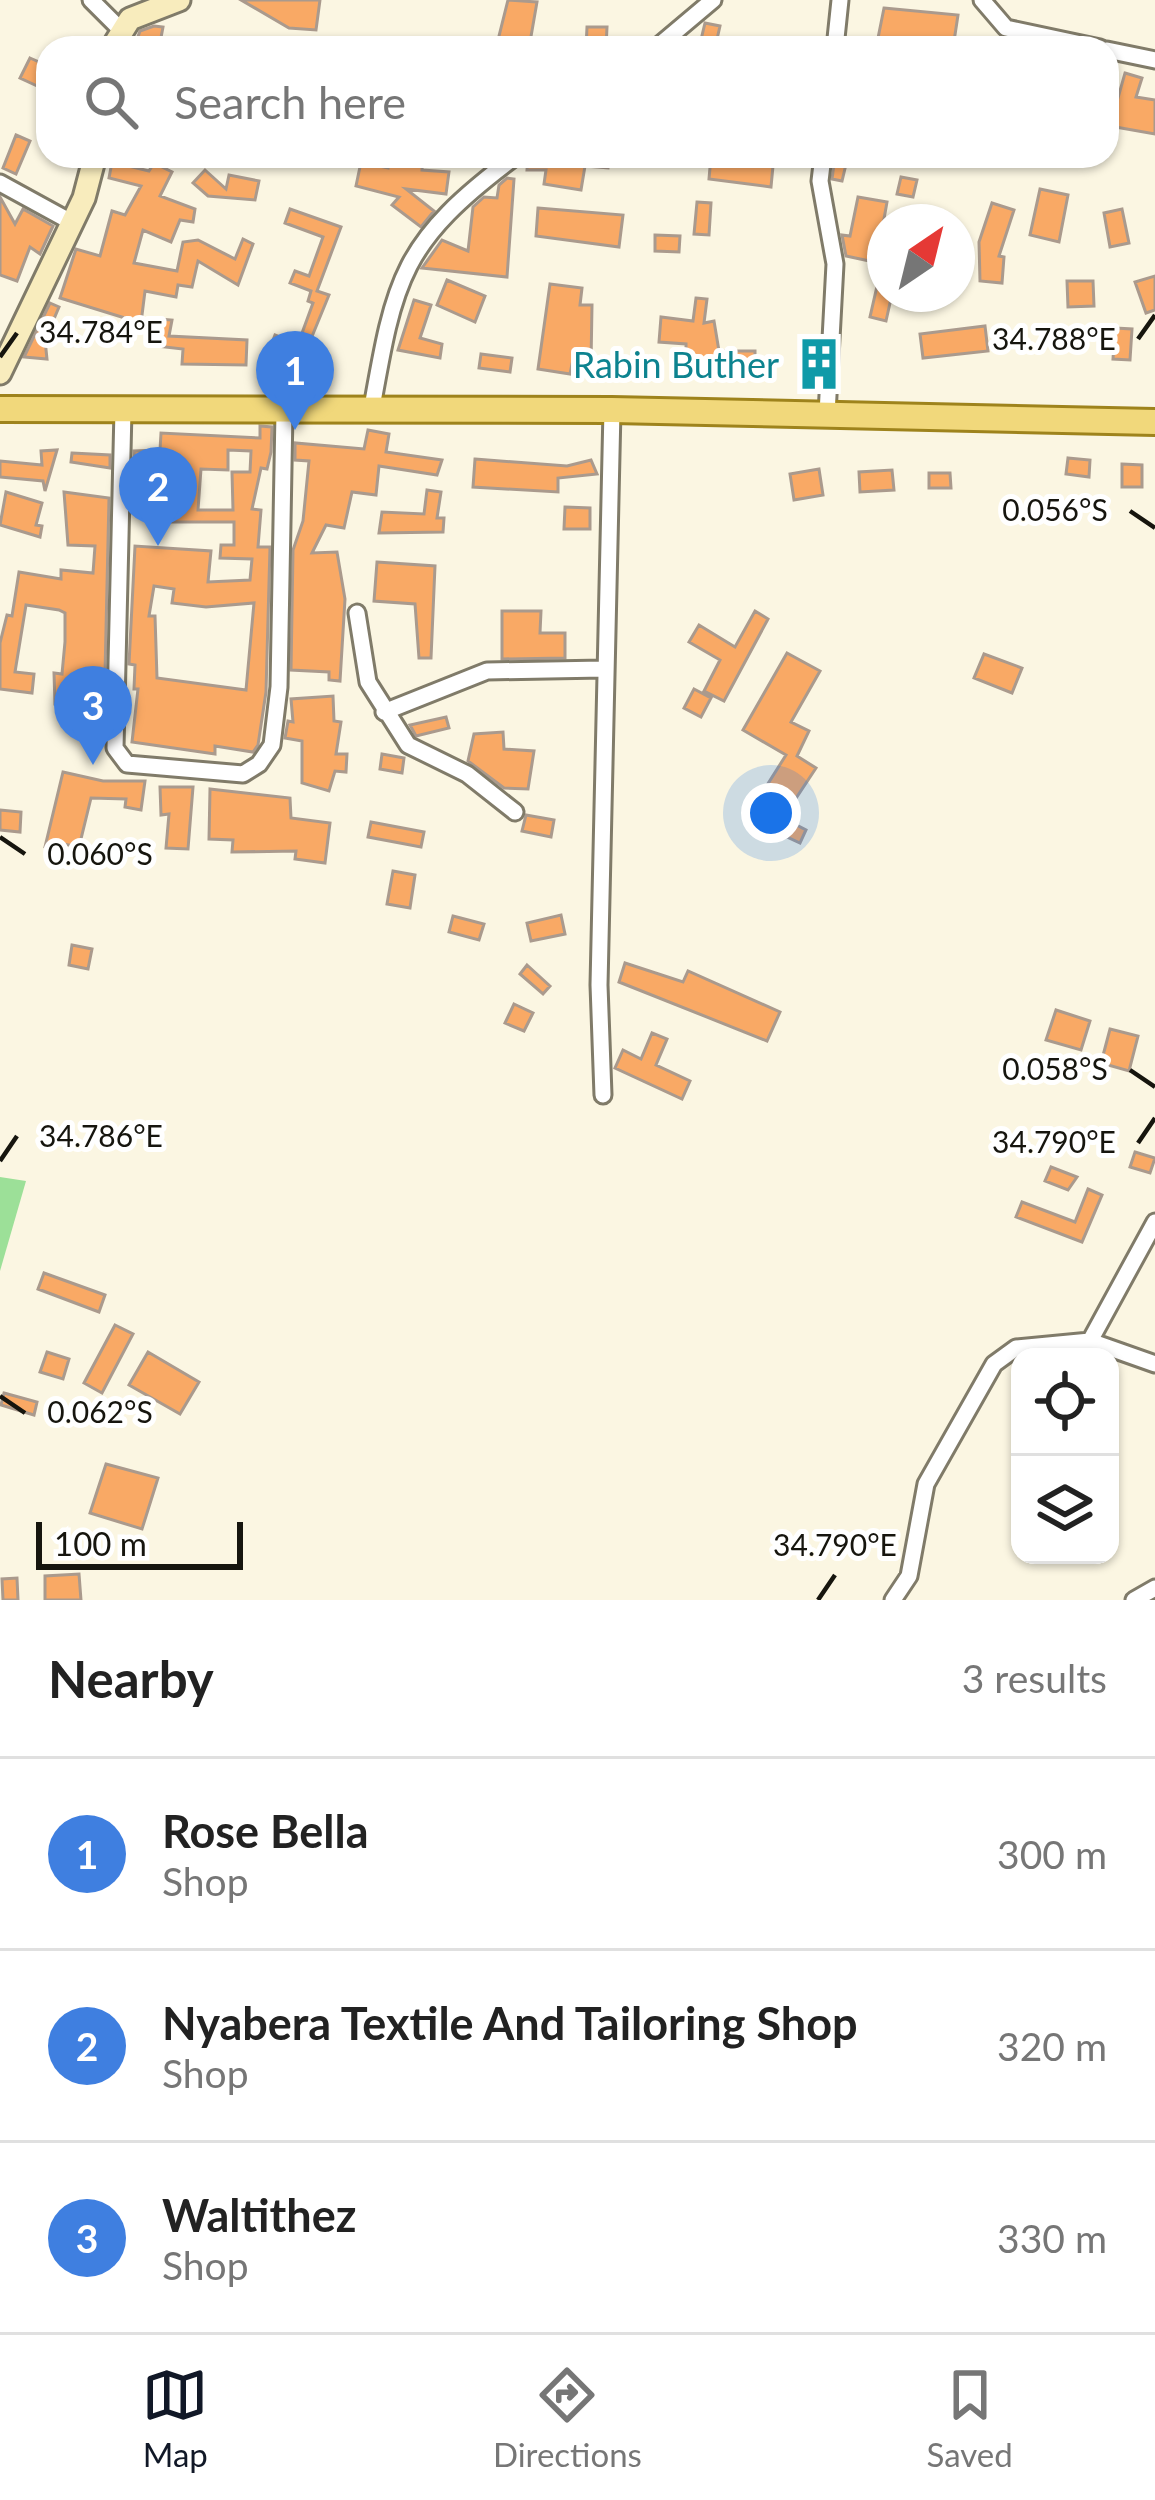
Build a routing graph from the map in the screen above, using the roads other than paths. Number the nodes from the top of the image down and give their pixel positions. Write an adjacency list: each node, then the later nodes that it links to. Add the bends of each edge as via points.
1 (91, 0): 6 (street)
2 (179, 0): 7 (street, via 130,20)
3 (713, 0): 8 (street)
4 (840, 0): 9 (street)
5 (982, 0): 10 (street, via 1006,28)
6 (114, 36)
7 (118, 36)
8 (670, 36)
9 (836, 36)
10 (1043, 36)
11 (1119, 52): 12 (street)
12 (1155, 60)
13 (91, 168): 17 (street)
14 (500, 168): 23 (street, via 465,194 405,267)
15 (822, 168): 24 (street, via 835,264)
16 (0, 183): 17 (street)
17 (73, 223): 18 (street)
18 (0, 373)
19 (0, 409): 20 (main road)
20 (123, 410): 22 (main road); 22 (street, via 115,748 127,764 243,774 272,745)
21 (612, 410): 23 (main road); 24 (main road); 27 (street)
22 (284, 412): 23 (main road)
23 (370, 412)
24 (827, 414): 25 (main road)
25 (1155, 422)
26 (357, 613): 28 (street, via 360,657)
27 (603, 669): 28 (street, via 487,671); 30 (street)
28 (384, 712): 29 (street, via 408,745 466,774)
29 (515, 812)
30 (603, 1095)
31 (1155, 1222): 32 (street)
32 (1090, 1341): 33 (street); 35 (street, via 1016,1348 994,1364 926,1484 909,1576)
33 (1155, 1364)
34 (1155, 1588): 36 (street)
35 (892, 1600)
36 (1134, 1600)

